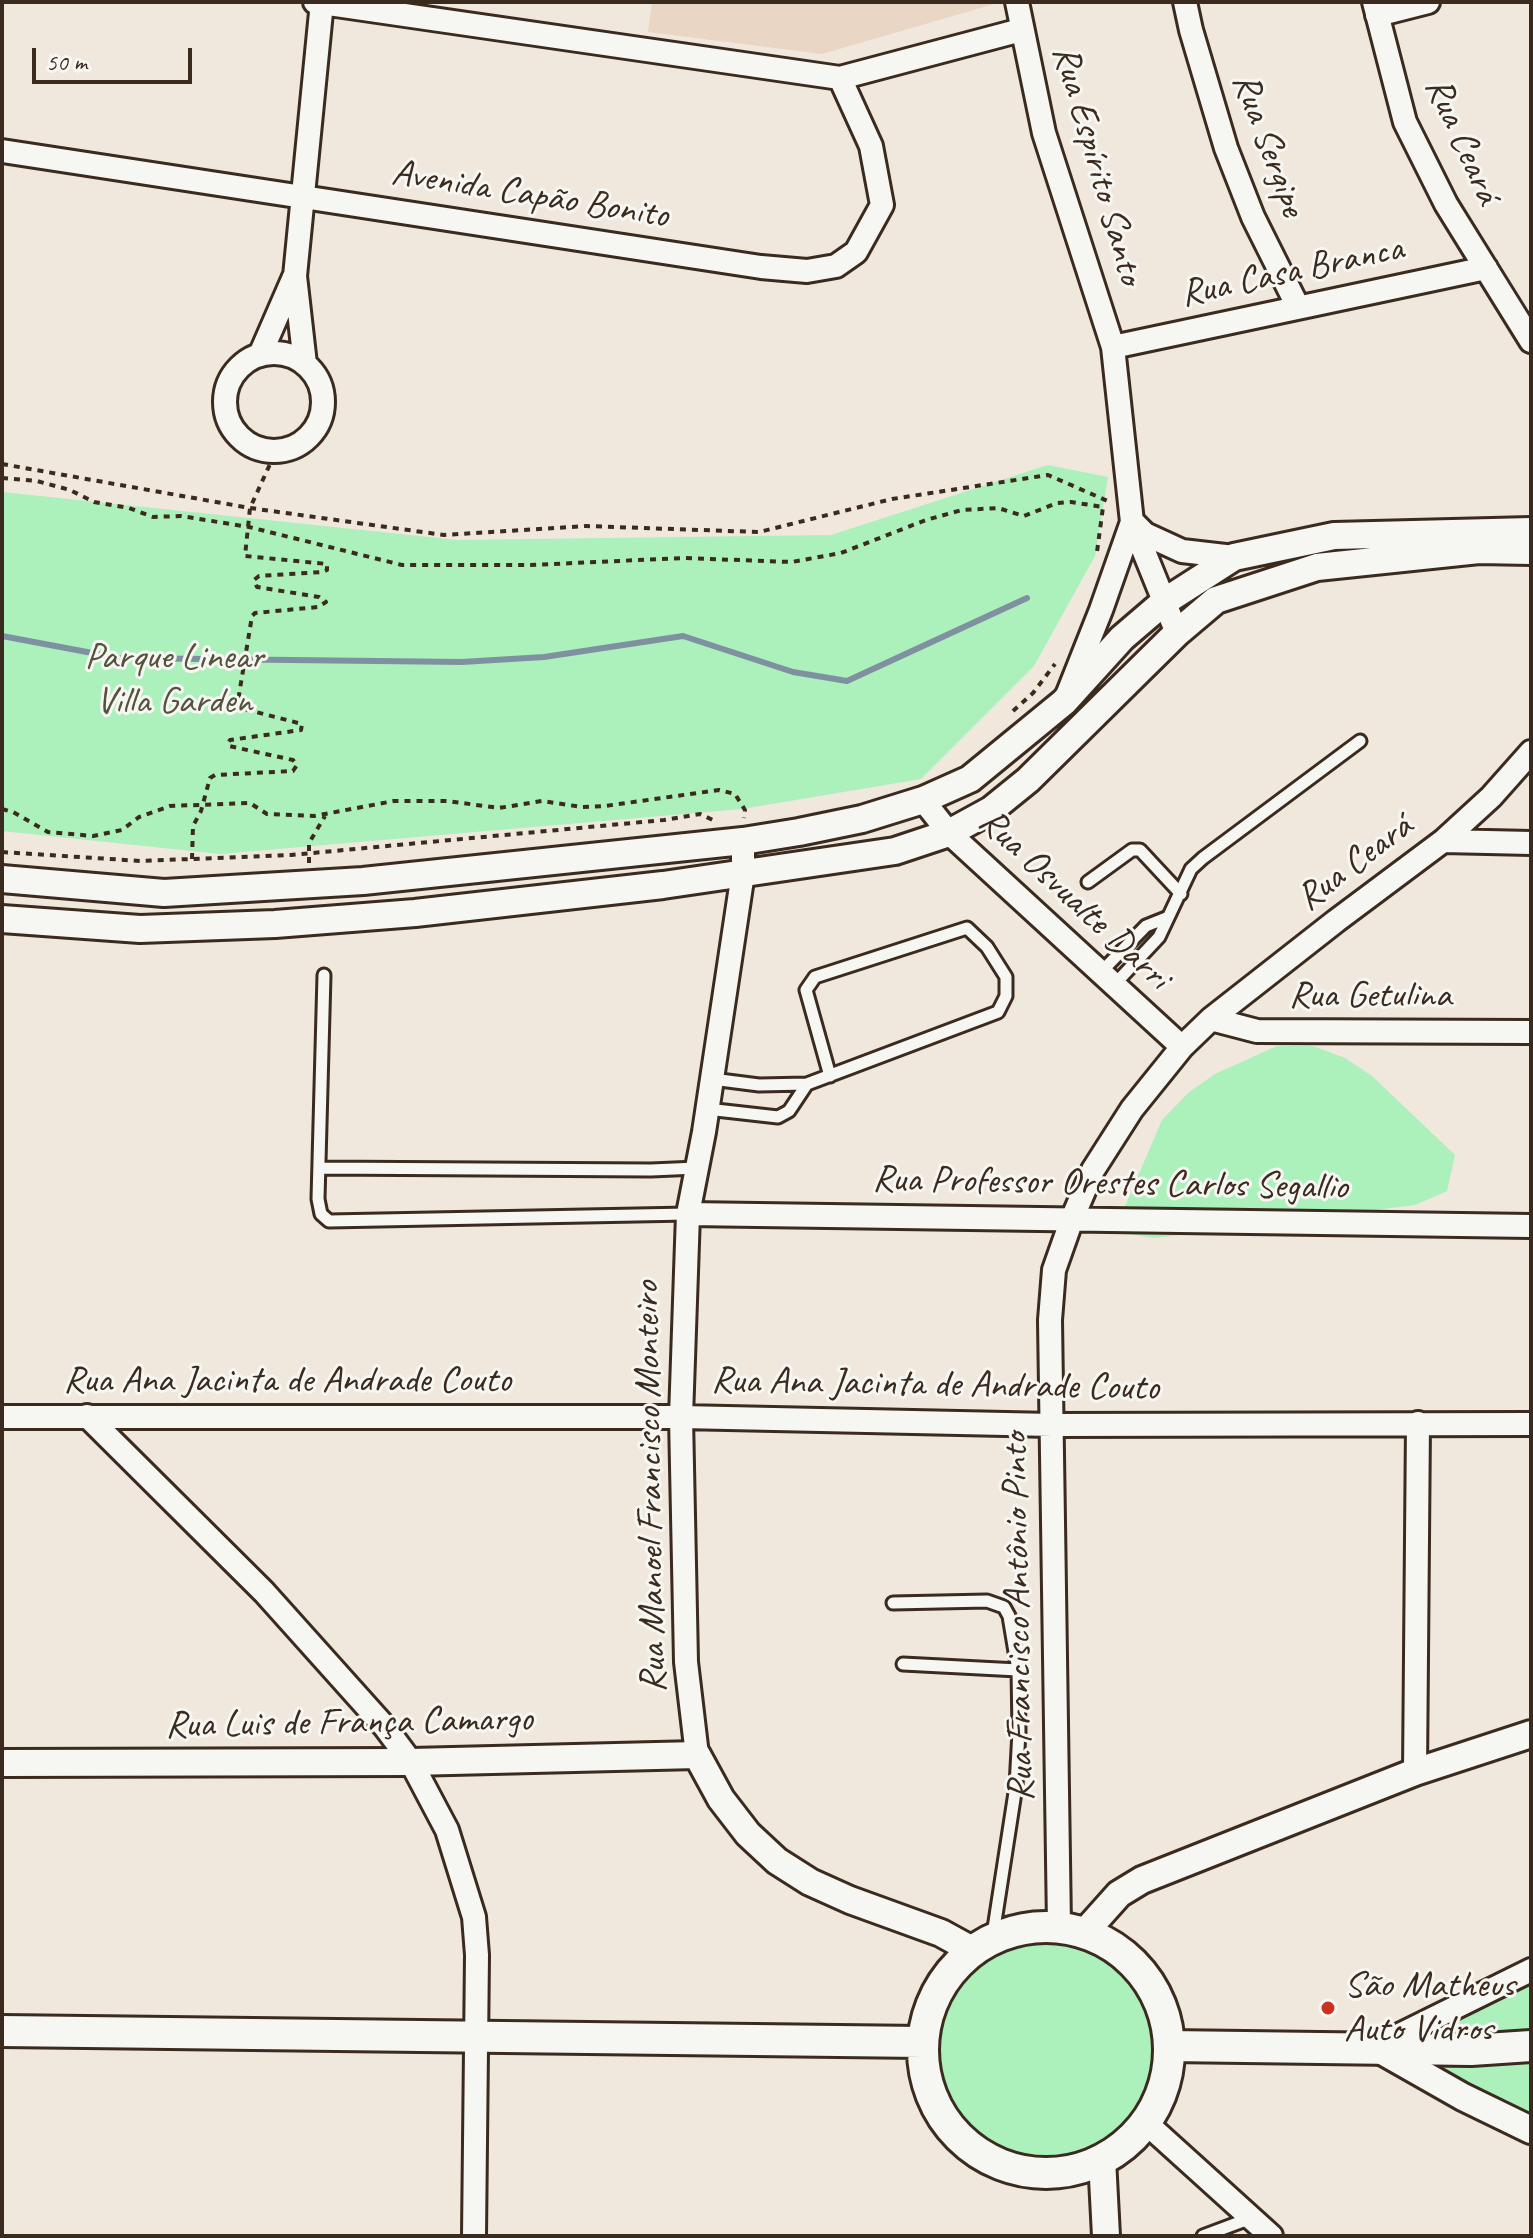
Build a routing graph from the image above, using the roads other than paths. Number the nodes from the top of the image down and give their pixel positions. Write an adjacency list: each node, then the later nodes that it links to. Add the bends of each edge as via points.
1 (320, 2): 7 (street); 9 (street)
2 (1017, 2): 6 (street, Rua Espírito Santo)
3 (1185, 2): 12 (street, Rua Sergipe, via 1226,148)
4 (1428, 2): 5 (street)
5 (1375, 9): 10 (street, Rua Ceará, via 1405,122)
6 (1021, 30): 7 (street); 14 (street, Rua Espírito Santo, via 1044,133)
7 (840, 78): 9 (street, Avenida Capão Bonito, via 871,146 882,205 856,252 836,266 807,271 761,267)
8 (2, 151): 9 (street, Avenida Capão Bonito)
9 (304, 196): 11 (street)
10 (1486, 268): 12 (street, Rua Casa Branca); 13 (street, Rua Ceará)
11 (295, 276): 15 (street); 16 (street)
12 (1298, 307): 14 (street, Rua Casa Branca)
13 (1531, 341)
14 (1113, 347): 17 (street, Rua Espírito Santo)
15 (260, 355): 16 (street, via 280,353); 16 (street, via 235,373 225,402 234,432 259,449 292,448 317,425 322,392)
16 (305, 364)
17 (1121, 518): 20 (street, via 1182,551); 21 (street); 23 (street, via 1101,610)
18 (1531, 531): 20 (street, via 1334,536)
19 (1531, 551): 22 (street, via 1479,550 1317,567 1216,600)
20 (1234, 557): 21 (street)
21 (1164, 602): 22 (street); 23 (street, via 1122,638)
22 (1177, 633): 28 (street, via 1028,780 991,810)
23 (1064, 702): 26 (street, via 970,779)
24 (1360, 741): 34 (lane, via 1203,858 1191,869)
25 (1531, 752): 29 (street, Rua Ceará)
26 (923, 800): 27 (street, via 799,832); 28 (street, Rua Osvualte Darri)
27 (742, 828): 31 (street, Rua Manoel Francisco Monteiro); 32 (street, via 661,849 310,885 164,893)
28 (949, 833): 31 (street, via 895,851); 38 (street, Rua Osvualte Darri)
29 (1443, 841): 30 (street); 39 (street, Rua Ceará)
30 (1531, 843)
31 (743, 873): 36 (street, via 415,913 275,924 140,929); 43 (street, Rua Manoel Francisco Monteiro)
32 (2, 879)
33 (1088, 882): 34 (lane, via 1132,850 1140,850)
34 (1181, 894): 35 (lane)
35 (1166, 918): 38 (lane, via 1159,937); 38 (lane, via 1146,926)
36 (2, 919)
37 (324, 975): 46 (lane)
38 (1106, 980): 41 (street, Rua Osvualte Darri)
39 (1211, 1019): 40 (street, Rua Getulina, via 1257,1031); 41 (street, Rua Francisco Antônio Pinto)
40 (1531, 1032)
41 (1182, 1047): 49 (street, Rua Francisco Antônio Pinto, via 1132,1109 1093,1170)
42 (830, 1076): 42 (lane, via 998,1012 1006,996 1006,977 987,947 967,928 815,977 806,990); 44 (lane)
43 (712, 1079): 44 (lane); 45 (street, Rua Manoel Francisco Monteiro)
44 (807, 1084): 45 (lane, via 789,1111 778,1117)
45 (707, 1109): 47 (street, Rua Manoel Francisco Monteiro)
46 (319, 1168): 47 (lane); 48 (lane, via 321,1214 329,1221)
47 (697, 1168): 48 (street, Rua Manoel Francisco Monteiro)
48 (688, 1214): 49 (street, Rua Professor Orestes Carlos Segallio); 53 (street, Rua Manoel Francisco Monteiro)
49 (1072, 1219): 50 (street, Rua Professor Orestes Carlos Segallio); 56 (street, Rua Francisco Antônio Pinto, via 1054,1270)
50 (1531, 1226)
51 (87, 1416): 52 (street, Rua Ana Jacinta de Andrade Couto); 53 (street, Rua Ana Jacinta de Andrade Couto); 62 (street, via 264,1592)
52 (2, 1417)
53 (681, 1417): 56 (street, Rua Ana Jacinta de Andrade Couto); 61 (street, Rua Manoel Francisco Monteiro, via 686,1662)
54 (1418, 1423): 55 (street, Rua Ana Jacinta de Andrade Couto); 56 (street, Rua Ana Jacinta de Andrade Couto); 64 (street)
55 (1531, 1424)
56 (1052, 1425): 65 (street, Rua Francisco Antônio Pinto)
57 (893, 1603): 59 (lane, via 987,1601 1004,1607)
58 (903, 1664): 59 (lane)
59 (1018, 1670): 66 (lane, via 1016,1786)
60 (1531, 1734): 64 (street)
61 (697, 1755): 62 (street, Rua Luis de França Camargo); 66 (street, Rua Manoel Francisco Monteiro, via 721,1799 777,1861 850,1900)
62 (411, 1762): 63 (street, Rua Luis de França Camargo); 69 (street, via 447,1830 474,1917)
63 (2, 1763)
64 (1415, 1772): 65 (street, via 1142,1880)
65 (1072, 1929): 66 (main road, via 1020,1930); 71 (main road, via 1116,1947 1143,1972 1161,2003)
66 (982, 1946): 70 (main road, via 945,1978 928,2012)
67 (1531, 1970): 73 (street)
68 (2, 2031): 69 (main road)
69 (477, 2035): 70 (main road); 78 (street)
70 (922, 2042): 76 (main road, via 929,2092 942,2118 982,2156 1021,2171 1063,2172)
71 (1169, 2046): 73 (main road); 74 (main road, via 1160,2097)
72 (1531, 2046): 73 (main road)
73 (1375, 2047): 75 (street)
74 (1145, 2122): 76 (main road); 77 (street)
75 (1531, 2130)
76 (1102, 2159): 79 (street)
77 (1251, 2218): 80 (lane); 81 (street)
78 (474, 2236)
79 (1106, 2236)
80 (1203, 2236)
81 (1271, 2236)

